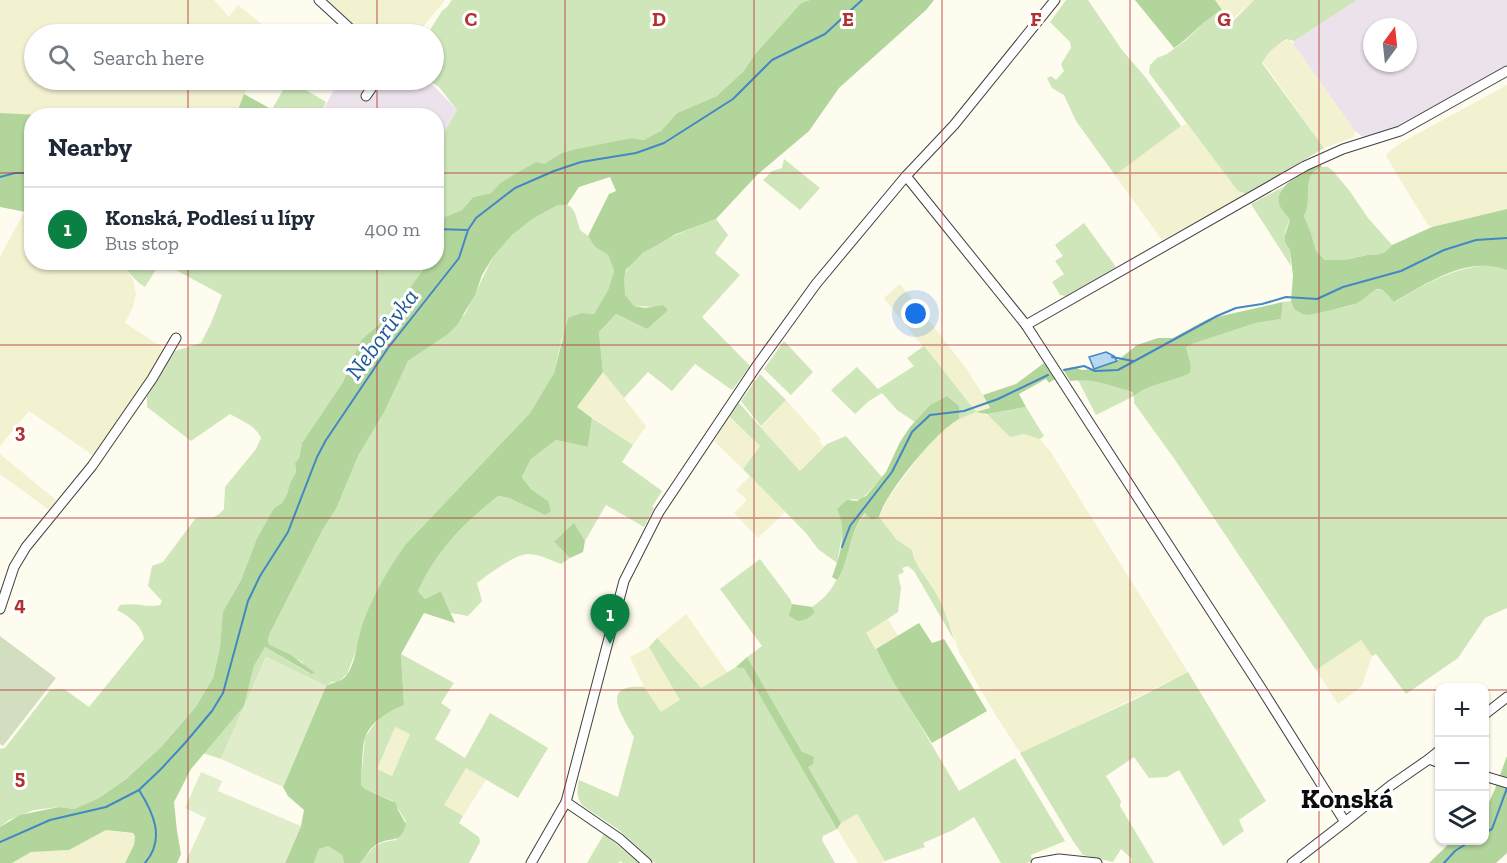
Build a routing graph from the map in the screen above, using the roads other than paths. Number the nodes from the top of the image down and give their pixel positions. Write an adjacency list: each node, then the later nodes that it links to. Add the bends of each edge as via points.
1 (319, 0): 3 (street)
2 (1056, 0): 7 (street, via 954,126)
3 (345, 24)
4 (1507, 71): 8 (street, via 1400,131 1305,166)
5 (370, 90): 6 (street)
6 (366, 96)
7 (906, 176): 8 (street); 16 (street, via 810,293 659,512 624,581)
8 (1026, 325): 17 (street)
9 (176, 338): 10 (street, via 92,466 26,547 14,567)
10 (0, 609)
11 (1507, 697): 12 (street)
12 (1489, 712)
13 (1435, 754): 14 (street)
14 (1429, 759): 15 (street); 17 (street)
15 (1435, 761)
16 (566, 802): 18 (street); 19 (street)
17 (1345, 822): 22 (street)
18 (531, 863)
19 (647, 863)
20 (1036, 863): 21 (street, via 1059,859)
21 (1097, 863)
22 (1292, 863)

